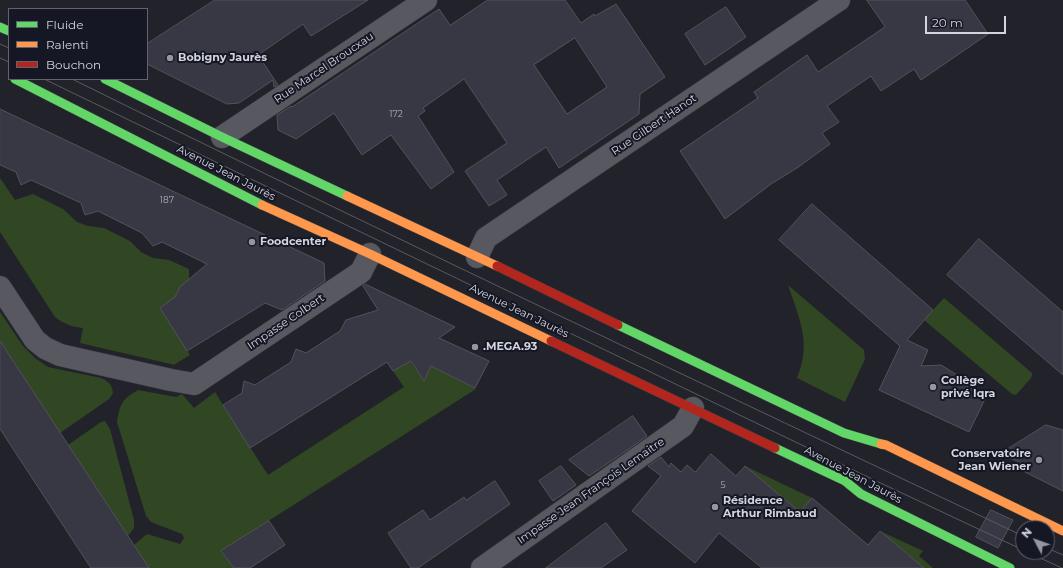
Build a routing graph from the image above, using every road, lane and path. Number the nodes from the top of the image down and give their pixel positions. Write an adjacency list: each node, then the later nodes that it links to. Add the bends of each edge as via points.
1 (426, 0): 5 (street, Rue Marcel Broucxau)
2 (839, 0): 7 (street, Rue Gilbert Hanot, via 486,238)
3 (17, 80): 6 (street, Avenue Jean Jaurès, via 267,208)
4 (107, 80): 5 (street)
5 (222, 137): 7 (street)
6 (370, 254): 8 (street, Impasse Colbert, via 361,272 194,384 60,355 45,348 35,340); 9 (street, Avenue Jean Jaurès)
7 (477, 257): 10 (street, via 837,430 886,445)
8 (0, 286)
9 (694, 408): 11 (street, Impasse Jean François Lemaitre, via 684,426); 12 (street, Avenue Jean Jaurès, via 845,482 861,494)
10 (1063, 531)
11 (482, 568)
12 (1010, 568)

